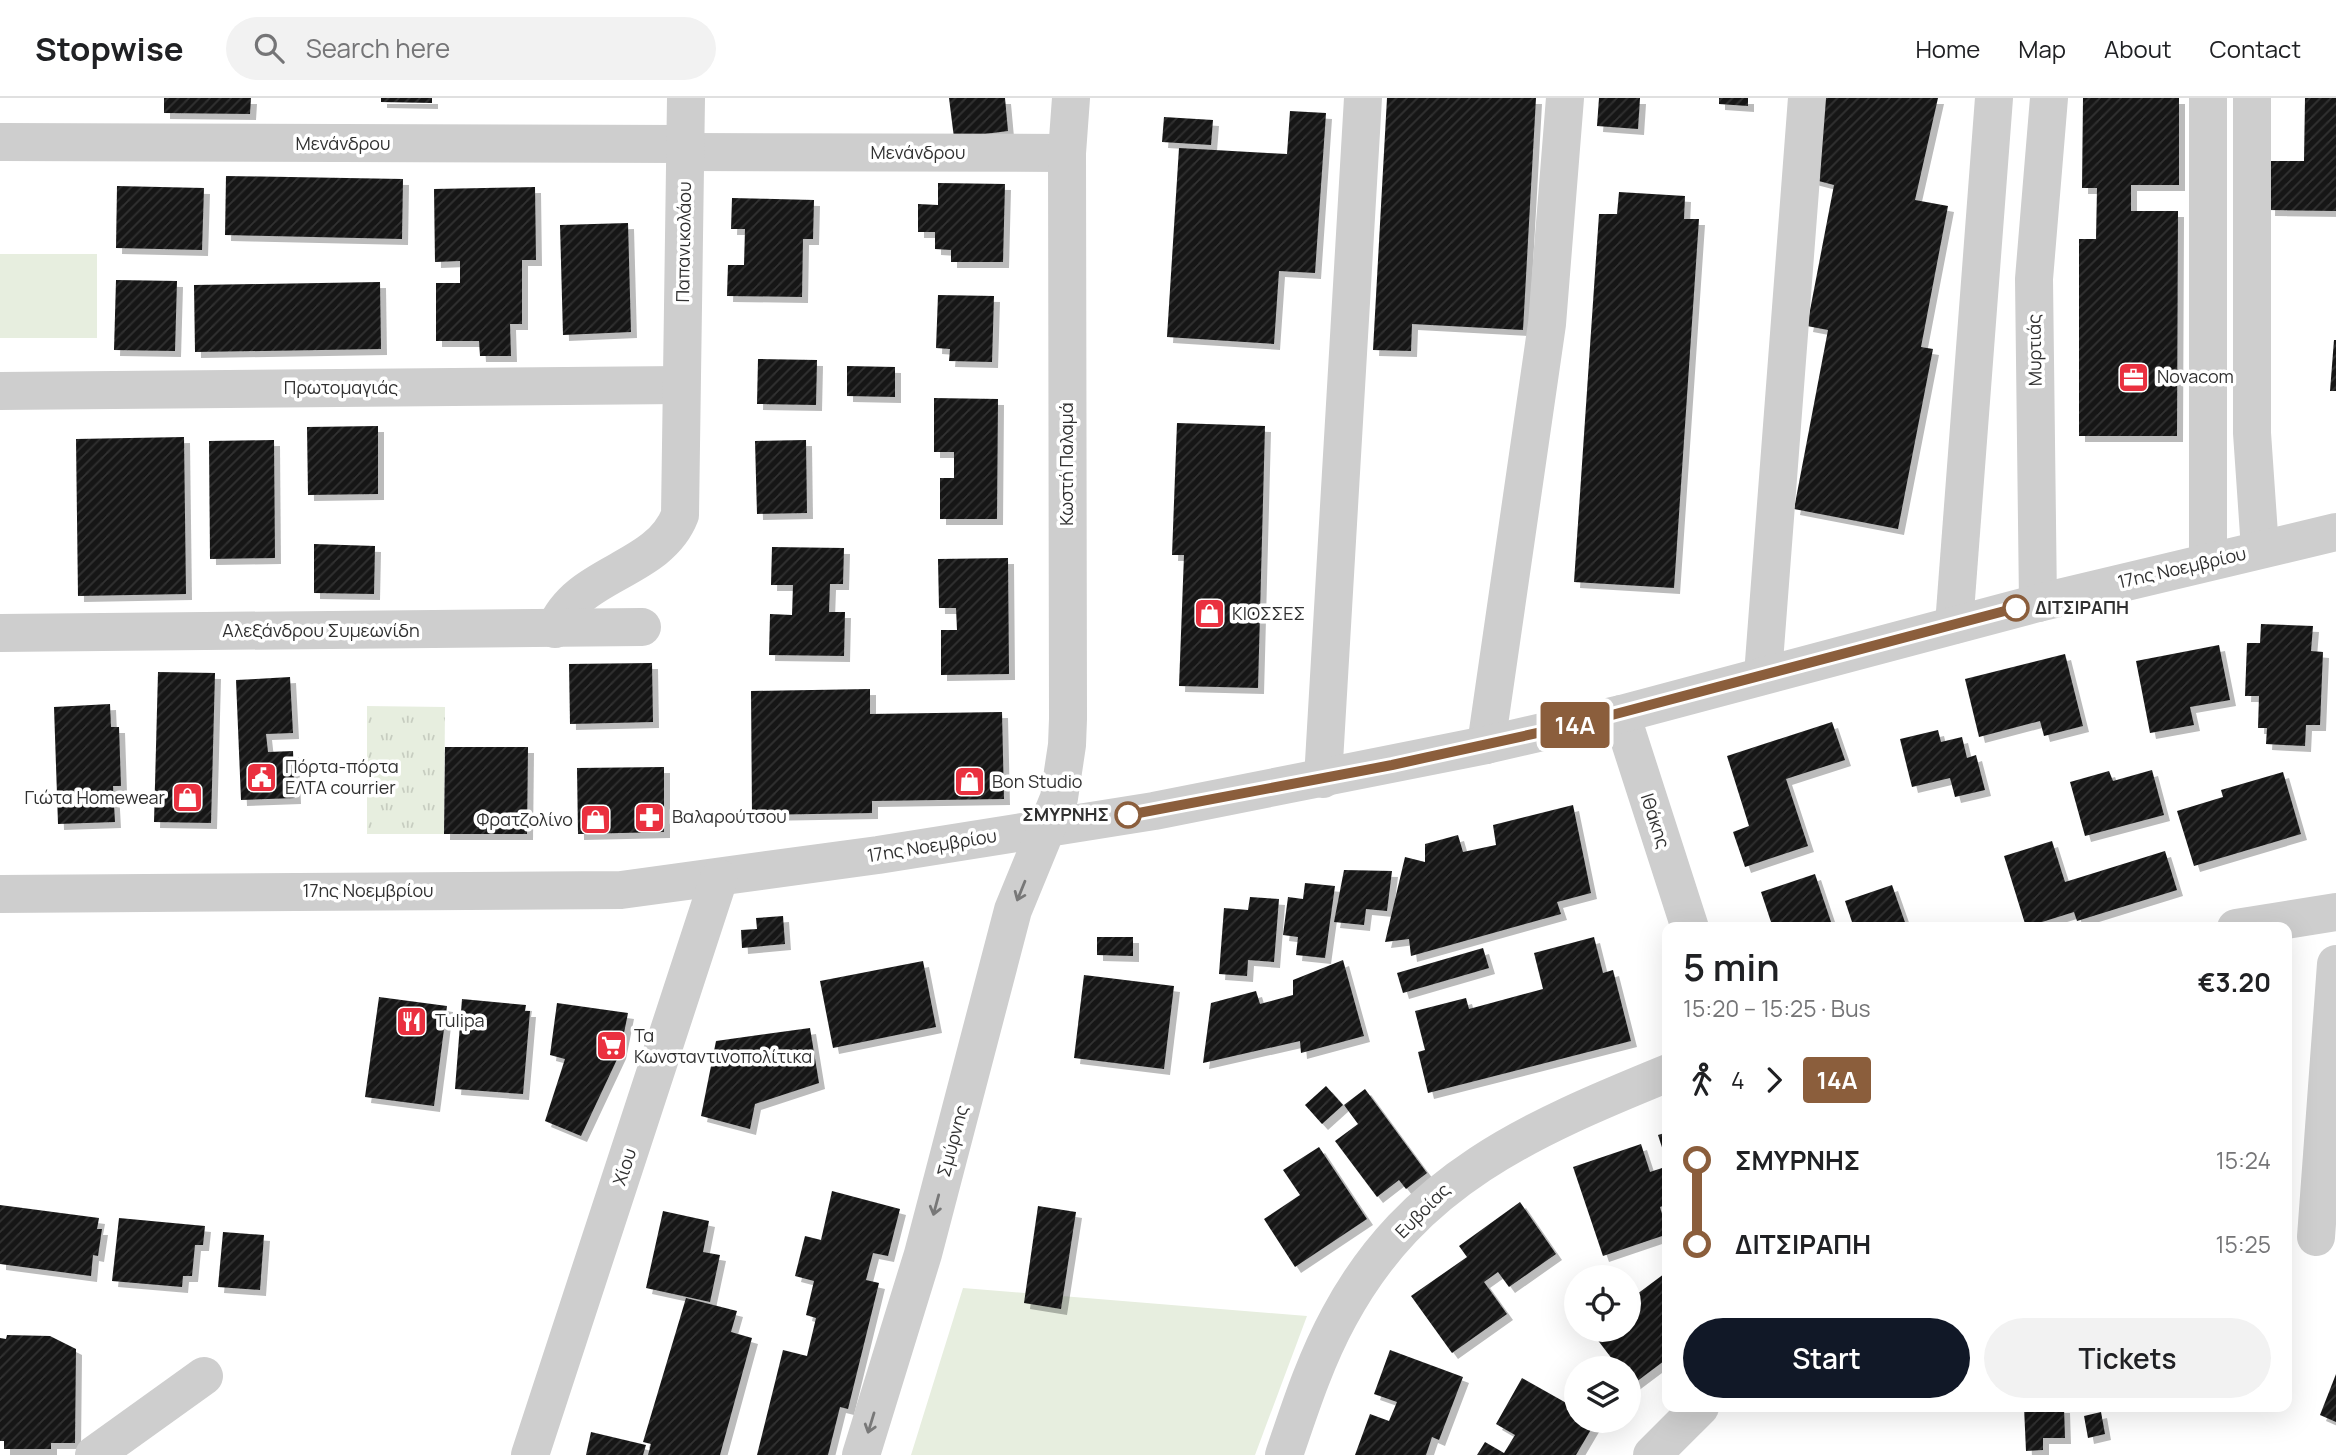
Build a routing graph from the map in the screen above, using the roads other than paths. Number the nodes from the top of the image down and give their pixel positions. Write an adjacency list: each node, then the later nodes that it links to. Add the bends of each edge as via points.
1 (687, 98): 11 (street, Παπανικολάου)
2 (1071, 98): 12 (street, Κωστή Παλαμά)
3 (1363, 98): 26 (street)
4 (1565, 98): 25 (street, via 1547,324)
5 (1807, 98): 23 (street)
6 (1994, 98): 19 (street)
7 (2049, 98): 18 (street, Μυρτιάς, via 2034,279)
8 (2208, 98): 17 (street)
9 (2252, 98): 16 (street, via 2252,433)
10 (0, 142): 11 (street, Μενάνδρου)
11 (685, 148): 12 (street, Μενάνδρου); 13 (street, Παπανικολάου)
12 (1066, 153): 27 (street, Κωστή Παλαμά, via 1068,745 1059,798)
13 (681, 385): 14 (street, Πρωτομαγιάς); 21 (street, Παπανικολάου, via 681,506 676,526 657,546 579,595 566,607)
14 (0, 391)
15 (2336, 532): 16 (street, 17ης Νοεμβρίου)
16 (2260, 549): 17 (street, 17ης Νοεμβρίου)
17 (2208, 561): 18 (street, 17ης Νοεμβρίου)
18 (2038, 603): 19 (street, 17ης Νοεμβρίου)
19 (1954, 625): 23 (street, 17ης Νοεμβρίου)
20 (642, 627): 21 (street, Αλεξάνδρου Συμεωνίδη)
21 (555, 629): 22 (street, Αλεξάνδρου Συμεωνίδη)
22 (0, 633)
23 (1763, 675): 24 (street, 17ης Νοεμβρίου)
24 (1621, 714): 25 (street, 17ης Νοεμβρίου); 31 (street, Ιθάκης)
25 (1486, 745): 26 (street, 17ης Νοεμβρίου)
26 (1323, 779): 27 (street, 17ης Νοεμβρίου)
27 (1048, 828): 28 (street, 17ης Νοεμβρίου); 40 (street, Σμύρνης, one-way to 40, via 1013,910 923,1254)
28 (719, 878): 29 (street, 17ης Νοεμβρίου, via 599,891); 39 (street, Χίου)
29 (0, 894)
30 (2336, 912): 32 (street)
31 (1688, 922)
32 (2274, 922)
33 (2336, 964): 35 (street)
34 (1662, 1076): 41 (street, Ευβοίας, via 1528,1134 1481,1160 1436,1195 1382,1254 1339,1316)
35 (2313, 1237)
36 (204, 1376): 38 (street)
37 (1695, 1412): 42 (street)
38 (94, 1455)
39 (530, 1455)
40 (860, 1455)
41 (1284, 1455)
42 (1652, 1455)

